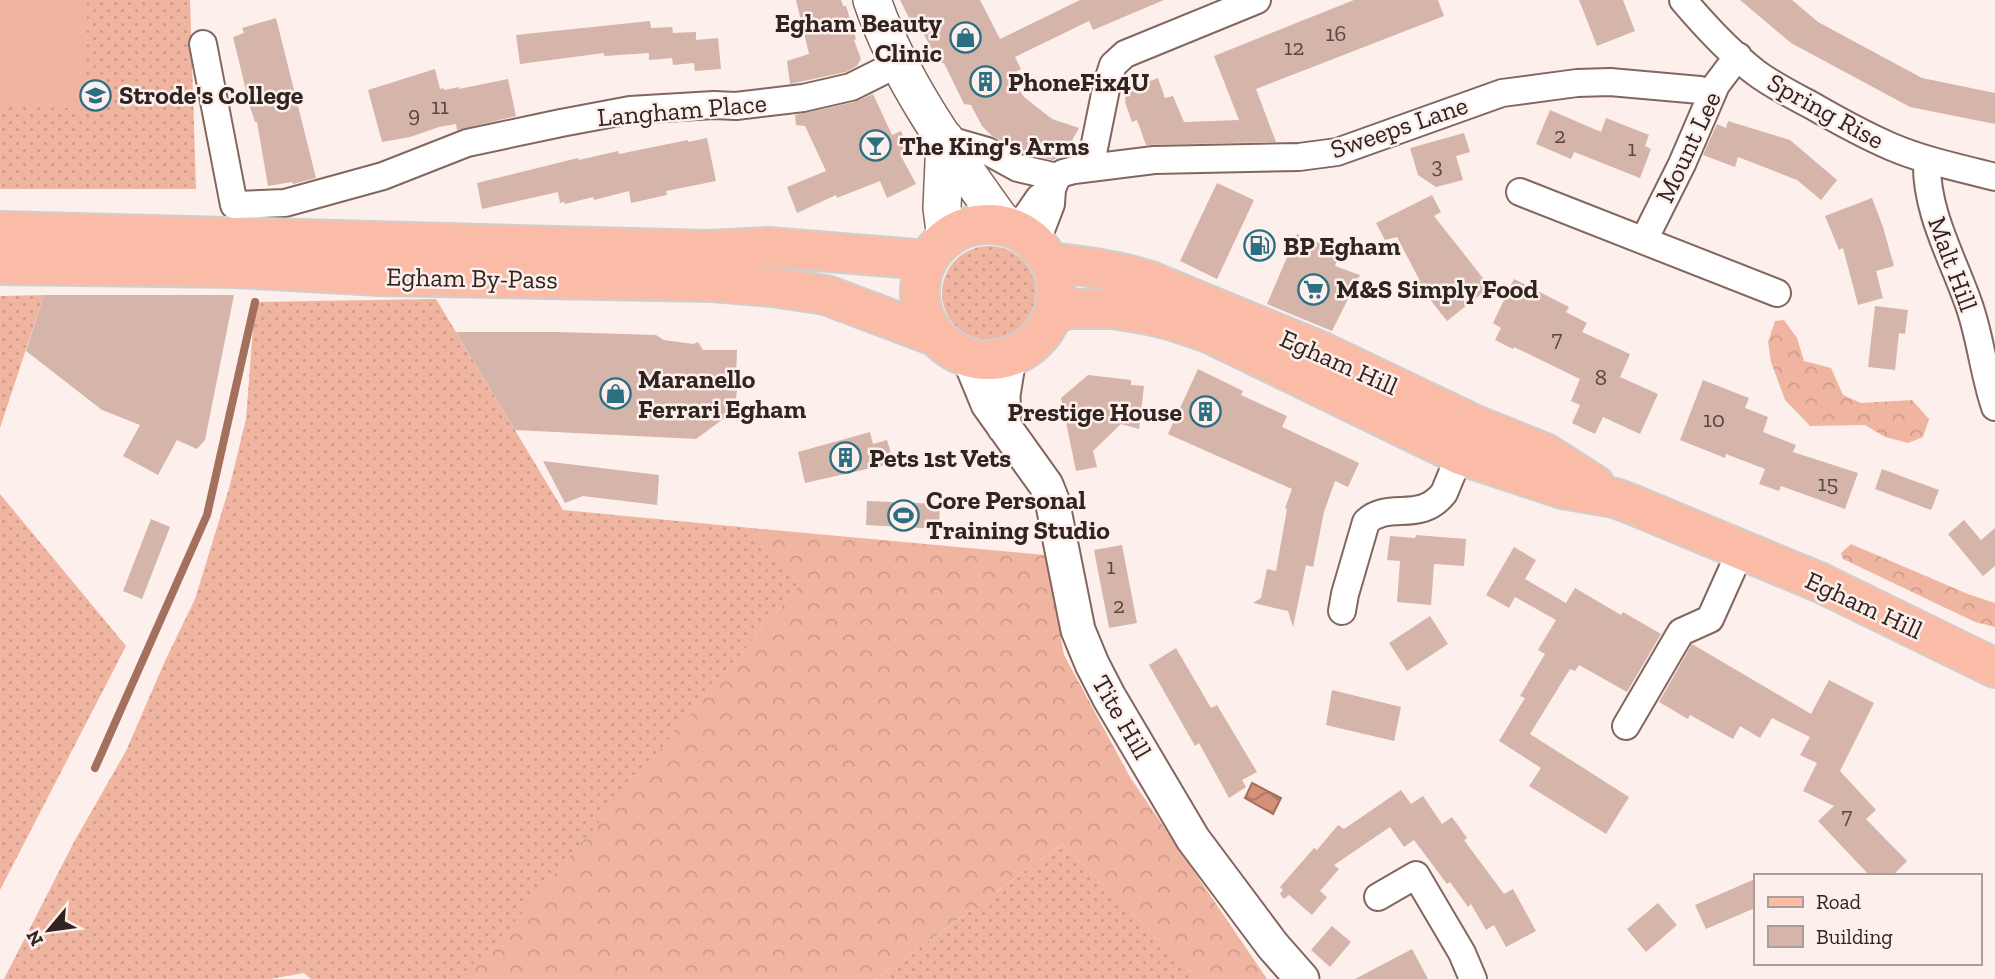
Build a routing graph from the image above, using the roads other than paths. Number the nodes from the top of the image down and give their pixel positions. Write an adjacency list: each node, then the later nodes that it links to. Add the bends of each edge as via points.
1 (872, 0): 6 (main road)
2 (1257, 0): 10 (street, via 1125,54 1113,65 1107,84)
3 (1683, 0): 5 (street, Spring Rise)
4 (203, 44): 6 (street, Langham Place, via 234,205 285,203 384,188 467,143 630,110 736,106 803,97 851,87)
5 (1738, 56): 7 (street, Mount Lee); 9 (street, Spring Rise, via 1781,89 1851,128)
6 (899, 63): 8 (main road)
7 (1711, 95): 10 (street, Sweeps Lane, via 1700,90 1610,82 1554,86 1502,93 1337,152); 16 (street, Mount Lee)
8 (945, 139): 12 (street, via 987,151); 15 (main road); 17 (main road)
9 (1927, 160): 11 (street, Spring Rise); 24 (street, Malt Hill, via 1930,199 1971,310)
10 (1100, 166): 12 (street, Sweeps Lane, via 1063,173)
11 (1995, 177)
12 (1055, 183): 15 (street, via 1039,198)
13 (1520, 192): 16 (street)
14 (0, 230): 17 (main road, Egham By-Pass, via 708,250)
15 (1027, 240): 17 (main road, via 985,224 970,228); 20 (main road, via 1055,275); 26 (main road, Egham Hill, via 1095,267 1150,281 1320,351)
16 (1644, 240): 19 (street)
17 (937, 250): 21 (main road, via 922,274 920,304)
18 (0, 265): 21 (main road, Egham By-Pass, via 712,282 826,295)
19 (1777, 293)
20 (1054, 314): 23 (main road, via 1036,342); 26 (main road, Egham Hill, via 1068,309 1114,309 1149,314 1211,334 1306,382)
21 (935, 336): 22 (main road)
22 (969, 358): 23 (main road); 25 (street, Tite Hill, via 988,404)
23 (1009, 358): 25 (street)
24 (1995, 407)
25 (1004, 427): 32 (street, Tite Hill, via 1052,500 1078,631 1109,697 1193,839)
26 (1466, 439): 27 (main road, Egham Hill, via 1545,453 1615,498); 28 (street, via 1438,500 1424,509 1380,513 1366,522)
27 (1741, 550): 29 (main road, Egham Hill, via 1821,583); 30 (street, via 1710,619 1681,632)
28 (1342, 611)
29 (1995, 668)
30 (1626, 726)
31 (1378, 897): 33 (street, via 1410,868)
32 (1302, 979)
33 (1473, 979)

